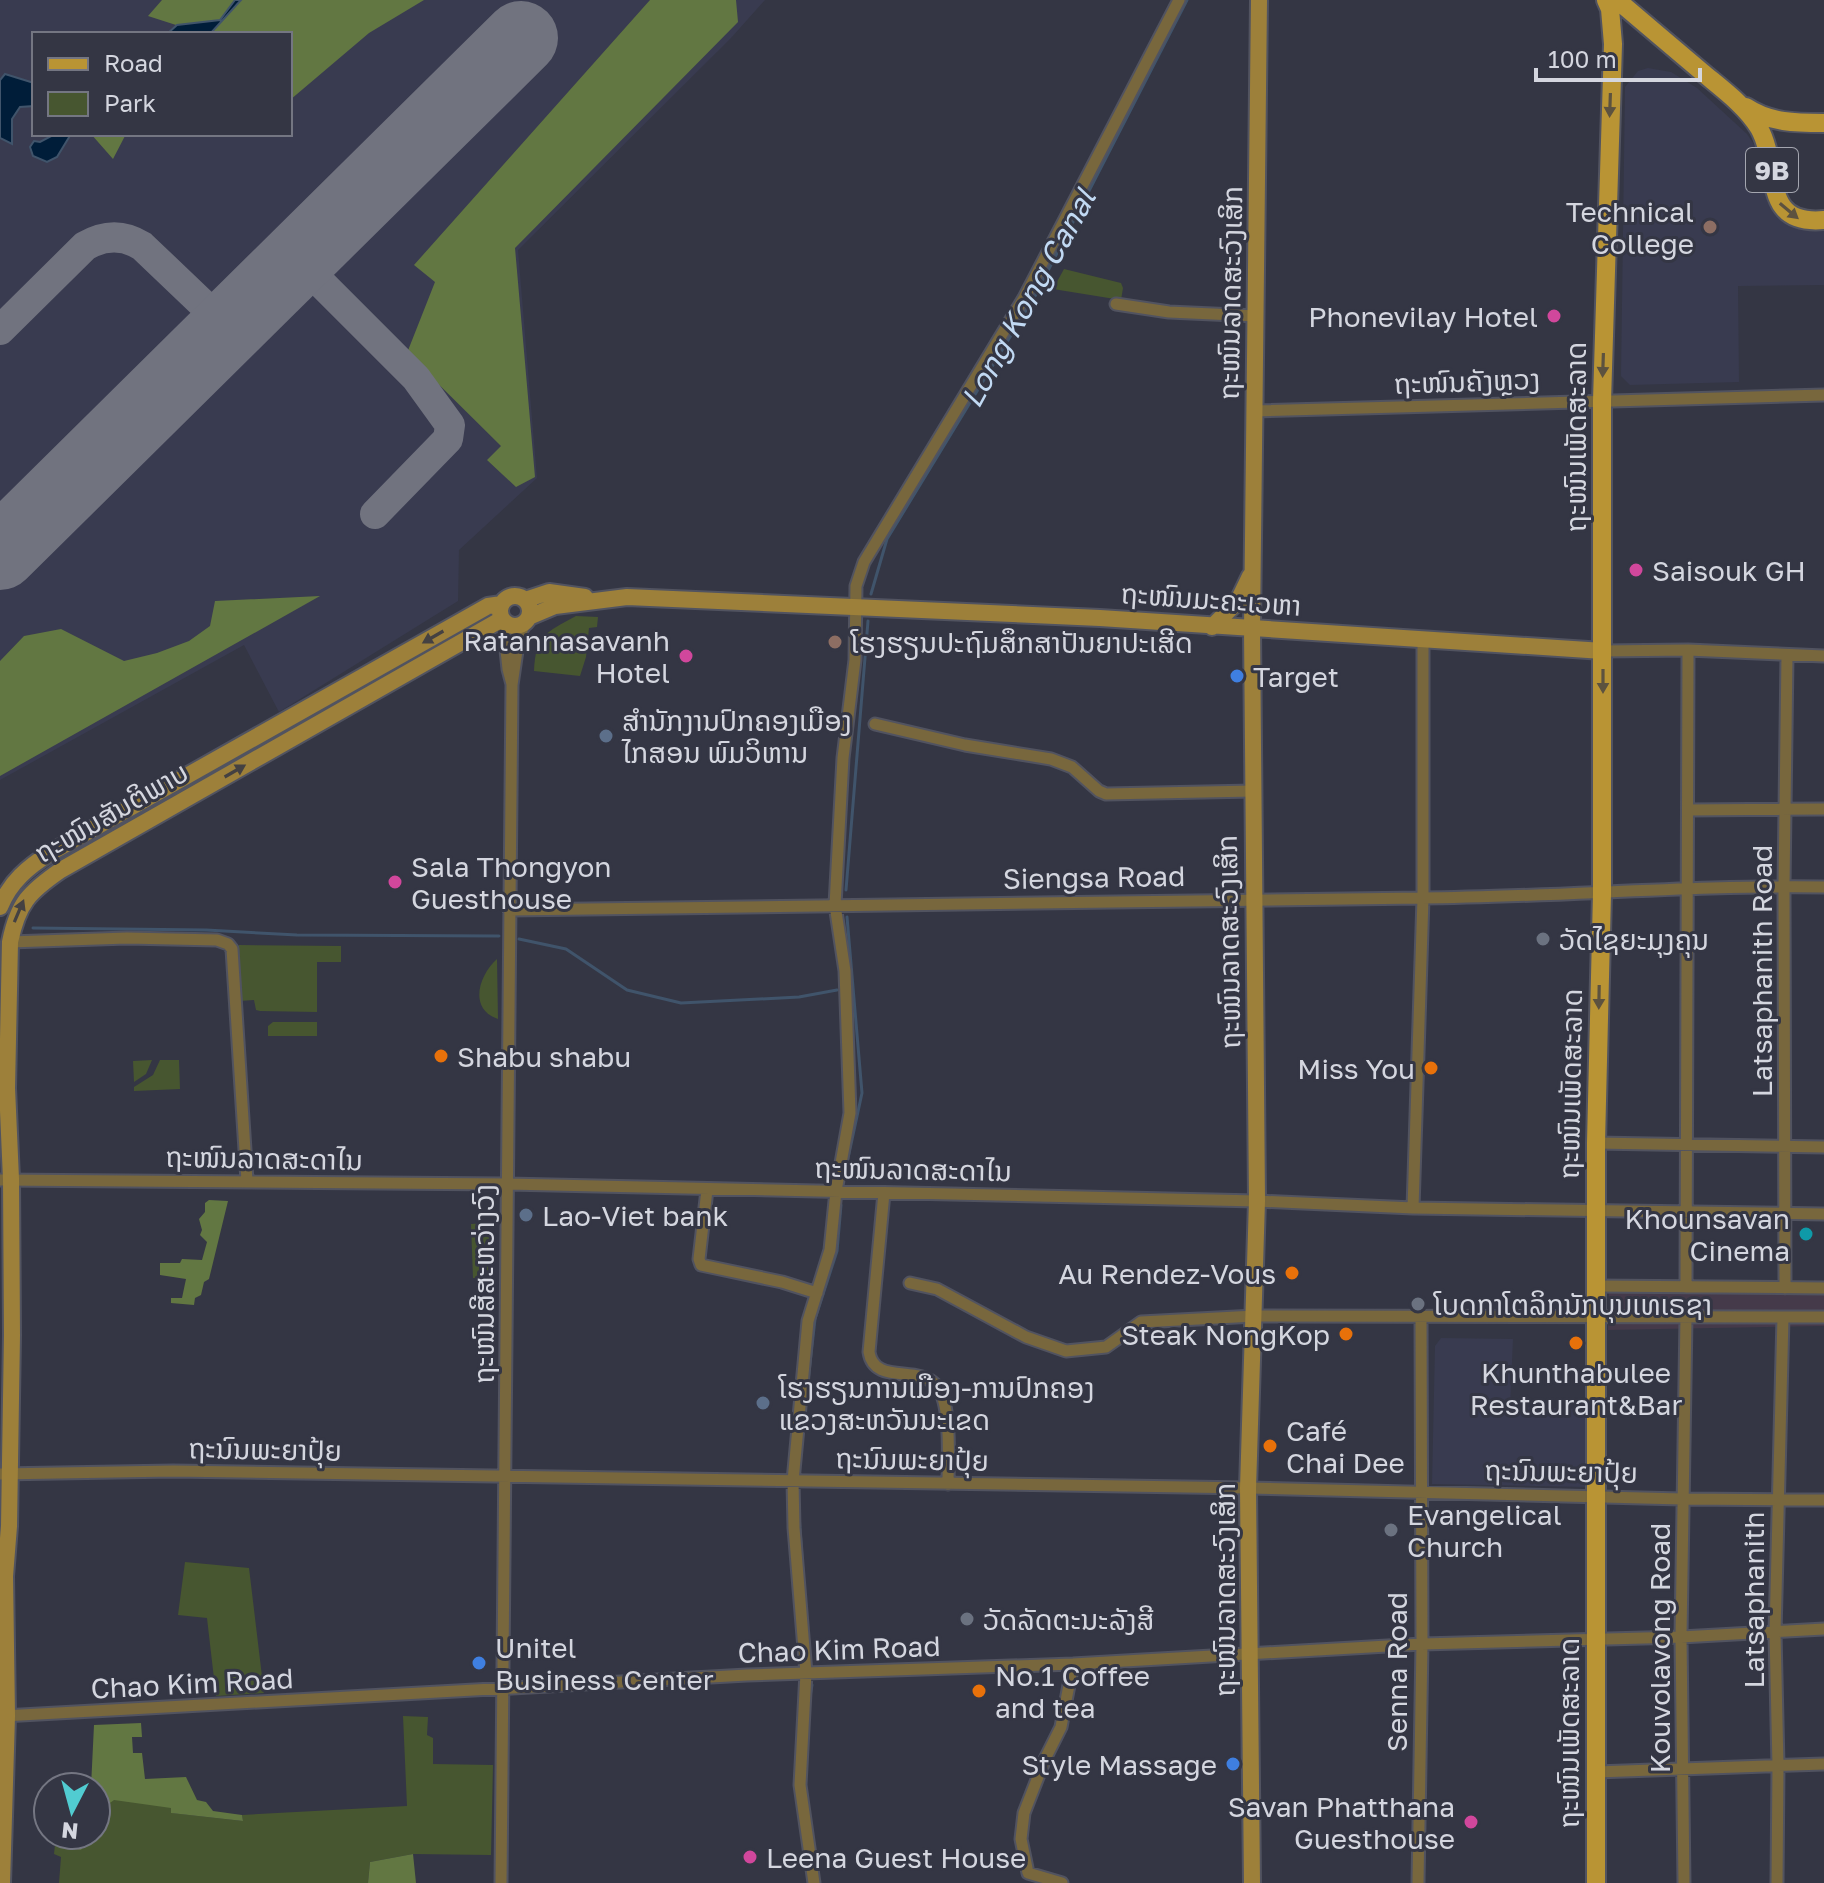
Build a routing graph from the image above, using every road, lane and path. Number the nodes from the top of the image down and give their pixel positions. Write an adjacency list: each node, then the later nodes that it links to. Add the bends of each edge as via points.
1 (1179, 0): 18 (street, via 1024,298 864,562)
2 (1259, 0): 11 (street, ຖະໜົນລາດສະວົງເສິກ)
3 (1606, 0): 6 (main road, ຖະໜົນເພັດສະລາດ)
4 (1617, 0): 5 (main road, 9B)
5 (1651, 29): 6 (main road, via 1631,23 1619,30); 7 (main road, 9B)
6 (1613, 44): 13 (main road, ຖະໜົນເພັດສະລາດ, one-way to 13)
7 (1731, 97): 8 (main road, 9B, via 1780,121); 9 (main road, 9B, one-way to 9, via 1763,135 1782,207 1799,220)
8 (1824, 123)
9 (1824, 220)
10 (1116, 304): 11 (street)
11 (1257, 316): 14 (street, ຖະໜົນລາດສະວົງເສິກ)
12 (1824, 395): 13 (street, ຖະໜົນຄັງຫຼວງ)
13 (1602, 401): 14 (street, ຖະໜົນຄັງຫຼວງ); 25 (main road, ຖະໜົນເພັດສະລາດ)
14 (1255, 411): 15 (street, ຖະໜົນລາດສະວົງເສິກ)
15 (1253, 567): 21 (street, via 1238,601); 22 (street, ຖະໜົນລາດສະວົງເສິກ)
16 (525, 600): 17 (street, via 549,592); 19 (street, via 515,596); 20 (street)
17 (594, 601): 18 (street, ຖະໜົນມະຄະເວຫາ, via 627,597); 20 (street, ຖະໜົນມະຄະເວຫາ, via 555,606)
18 (856, 606): 21 (street, ຖະໜົນມະຄະເວຫາ); 40 (street)
19 (503, 615): 20 (street, via 513,626); 28 (street); 41 (street, ຖະໜົນສັນຕິພາບ, one-way to 41, via 488,606 50,853 11,885); 43 (street, ຖະໜົນສັນຕິພາບ, one-way to 19, via 26,897 61,870)
20 (528, 619): 28 (street, via 519,637)
21 (1212, 627): 22 (street, ຖະໜົນມະຄະເວຫາ)
22 (1252, 629): 23 (street, ຖະໜົນມະຄະເວຫາ); 30 (street, ຖະໜົນລາດສະວົງເສິກ)
23 (1423, 638): 25 (street, ຖະໜົນມະຄະເວຫາ); 38 (street)
24 (1688, 650): 25 (street, ຖະໜົນມະຄະເວຫາ); 26 (street, ຖະໜົນມະຄະເວຫາ); 32 (street)
25 (1603, 651): 37 (main road, ຖະໜົນເພັດສະລາດ, one-way to 37)
26 (1787, 655): 27 (street, ຖະໜົນມະຄະເວຫາ); 33 (street, Latsaphanith Road)
27 (1824, 656)
28 (512, 685): 42 (street, ຖະໜົນສີສະຫວ່າງວົງ)
29 (875, 724): 30 (street, via 1051,759 1072,767 1106,794)
30 (1253, 791): 39 (street, ຖະໜົນລາດສະວົງເສິກ)
31 (1824, 809): 33 (street)
32 (1688, 810): 33 (street); 36 (street)
33 (1786, 810): 34 (street, Latsaphanith Road)
34 (1784, 886): 35 (street, Siengsa Road); 36 (street, Siengsa Road); 46 (street, Latsaphanith Road)
35 (1824, 887)
36 (1688, 888): 37 (street, Siengsa Road); 45 (street)
37 (1602, 894): 38 (street, Siengsa Road); 44 (main road, ຖະໜົນເພັດສະລາດ, one-way to 44)
38 (1423, 898): 39 (street, Siengsa Road); 55 (street)
39 (1253, 899): 40 (street, Siengsa Road); 54 (street, ຖະໜົນລາດສະວົງເສິກ)
40 (835, 905): 42 (street, Siengsa Road); 52 (street, via 845,971 850,1113)
41 (0, 907)
42 (509, 910): 50 (street, ຖະໜົນສີສະຫວ່າງວົງ)
43 (10, 942): 48 (street, ຖະໜົນສັນຕິພາບ); 49 (street, via 127,938 228,944)
44 (1596, 1143): 45 (street); 56 (main road, ຖະໜົນເພັດສະລາດ)
45 (1688, 1145): 46 (street); 57 (street)
46 (1785, 1146): 47 (street); 58 (street, Latsaphanith Road)
47 (1824, 1147)
48 (5, 1179): 49 (street, ຖະໜົນລາດສະດາໄນ); 72 (street, ຖະໜົນສັນຕິພາບ, via 12,1335)
49 (247, 1181): 50 (street, ຖະໜົນລາດສະດາໄນ)
50 (507, 1184): 51 (street, ຖະໜົນລາດສະດາໄນ); 73 (street, ຖະໜົນສີສະຫວ່າງວົງ)
51 (707, 1190): 52 (street, ຖະໜົນລາດສະດາໄນ); 65 (street, via 701,1265)
52 (836, 1191): 53 (street, ຖະໜົນລາດສະດາໄນ); 65 (street, via 830,1250)
53 (884, 1193): 54 (street, ຖະໜົນລາດສະດາໄນ); 75 (street, via 870,1361 877,1369 924,1378 937,1386 947,1422)
54 (1257, 1201): 55 (street, ຖະໜົນລາດສະດາໄນ); 66 (street, ຖະໜົນລາດສະວົງເສິກ)
55 (1413, 1208): 56 (street, ຖະໜົນລາດສະດາໄນ)
56 (1596, 1209): 57 (street, ຖະໜົນລາດສະດາໄນ); 61 (main road, ຖະໜົນເພັດສະລາດ)
57 (1687, 1210): 58 (street, ຖະໜົນລາດສະດາໄນ); 62 (street)
58 (1784, 1214): 59 (street, ຖະໜົນລາດສະດາໄນ); 63 (street, Latsaphanith Road)
59 (1824, 1214)
60 (910, 1283): 66 (street, via 937,1289 1026,1337 1066,1351 1106,1347 1141,1322)
61 (1596, 1286): 62 (street); 71 (main road, ຖະໜົນເພັດສະລາດ)
62 (1686, 1287): 63 (street)
63 (1785, 1288): 64 (street)
64 (1824, 1288)
65 (817, 1293): 74 (street, via 808,1321)
66 (1255, 1316): 67 (street); 76 (street, ຖະໜົນລາດສະວົງເສິກ)
67 (1421, 1316): 71 (street); 77 (street, Senna Road)
68 (1686, 1317): 69 (street); 71 (street); 79 (street, Kouvolavong Road)
69 (1783, 1317): 70 (street); 80 (street, Latsaphanith)
70 (1824, 1317)
71 (1597, 1318): 78 (main road, ຖະໜົນເພັດສະລາດ)
72 (4, 1473): 73 (street, ຖະນົນພະຍາປຸ້ຍ); 91 (street, ຖະໜົນສັນຕິພາບ, via 9,1526)
73 (506, 1477): 74 (street, ຖະນົນພະຍາປຸ້ຍ); 90 (street, ຖະໜົນສີສະຫວ່າງວົງ)
74 (793, 1481): 75 (street, ຖະນົນພະຍາປຸ້ຍ); 89 (street)
75 (948, 1484): 76 (street, ຖະນົນພະຍາປຸ້ຍ)
76 (1248, 1488): 77 (street, ຖະນົນພະຍາປຸ້ຍ); 87 (street, ຖະໜົນລາດສະວົງເສິກ)
77 (1419, 1492): 78 (street, ຖະນົນພະຍາປຸ້ຍ); 86 (street, Senna Road)
78 (1596, 1496): 79 (street, ຖະນົນພະຍາປຸ້ຍ); 85 (main road, ຖະໜົນເພັດສະລາດ)
79 (1682, 1499): 80 (street, ຖະນົນພະຍາປຸ້ຍ); 84 (street, Kouvolavong Road)
80 (1777, 1500): 81 (street, ຖະນົນພະຍາປຸ້ຍ); 83 (street, Latsaphanith)
81 (1824, 1500)
82 (1824, 1629): 83 (street, Chao Kim Road)
83 (1775, 1633): 84 (street, Chao Kim Road); 93 (street, Latsaphanith)
84 (1681, 1637): 85 (street, Chao Kim Road); 94 (street, Kouvolavong Road)
85 (1596, 1638): 86 (street, Chao Kim Road); 95 (main road, ຖະໜົນເພັດສະລາດ)
86 (1422, 1644): 87 (street, Chao Kim Road); 101 (street, Senna Road)
87 (1251, 1655): 88 (street, Chao Kim Road); 100 (street, ຖະໜົນລາດສະວົງເສິກ)
88 (1073, 1664): 89 (street, Chao Kim Road); 99 (street, via 1061,1727 1037,1776 1021,1839 1028,1873)
89 (806, 1673): 90 (street, Chao Kim Road); 98 (street, via 800,1785)
90 (503, 1691): 91 (street, Chao Kim Road); 97 (street, ຖະໜົນສີສະຫວ່າງວົງ)
91 (3, 1716): 96 (street, ຖະໜົນສັນຕິພາບ)
92 (1824, 1764): 93 (street)
93 (1778, 1766): 94 (street); 104 (street, Latsaphanith)
94 (1684, 1769): 95 (street); 103 (street, Kouvolavong Road)
95 (1596, 1772): 102 (main road, ຖະໜົນເພັດສະລາດ)
96 (2, 1883)
97 (501, 1883)
98 (814, 1883)
99 (1062, 1883)
100 (1252, 1883)
101 (1418, 1883)
102 (1596, 1883)
103 (1684, 1883)
104 (1777, 1883)

